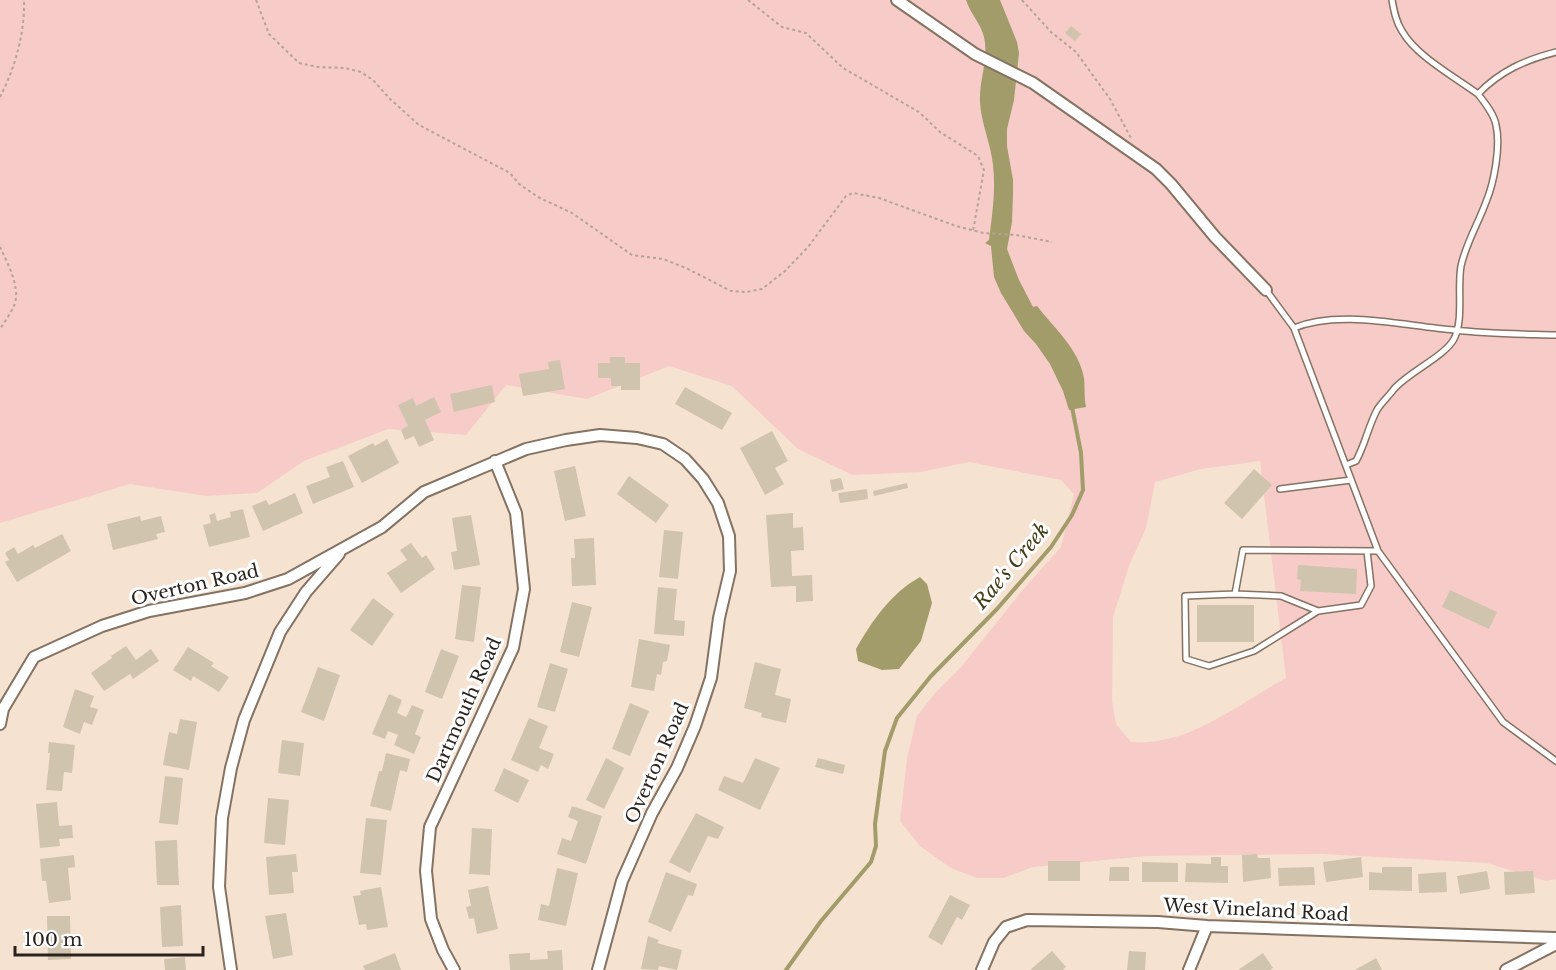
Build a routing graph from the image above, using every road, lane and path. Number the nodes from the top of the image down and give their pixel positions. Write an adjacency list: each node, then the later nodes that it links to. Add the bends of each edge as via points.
1 (24, 0): 9 (path, via 15,59)
2 (256, 0): 11 (path, via 269,34 299,63 361,72 419,125 510,173 538,197 572,213 632,255 686,268 731,291 762,289 775,280 808,247 846,196 853,193 879,198)
3 (748, 0): 11 (path, via 782,27 806,33 843,68 918,112 940,132 978,156 984,170)
4 (897, 0): 10 (street, via 975,54 1033,83)
5 (1022, 0): 10 (path, via 1076,52 1126,126)
6 (1392, 0): 8 (lane, via 1398,23 1410,41 1437,66)
7 (1556, 52): 8 (lane, via 1517,64)
8 (1478, 94): 17 (lane, via 1497,127 1496,167 1487,200 1466,246)
9 (0, 96)
10 (1142, 159): 14 (street, via 1163,176)
11 (973, 231): 12 (path)
12 (1052, 242)
13 (0, 247): 16 (path, via 16,294)
14 (1266, 290): 15 (lane)
15 (1293, 328): 17 (lane, via 1309,321 1338,318); 20 (lane)
16 (0, 329)
17 (1456, 331): 18 (lane); 20 (lane, via 1451,343 1390,394 1378,409 1356,461)
18 (1556, 335)
19 (495, 461): 23 (street, Overton Road, via 424,492 382,527); 34 (street, Dartmouth Road, via 516,513 525,589 513,648 430,827 426,871 431,919); 35 (street, Overton Road, via 526,449 600,435 663,444 685,459 703,479 718,503 729,536 730,571 711,678 682,758 622,880)
20 (1346, 465): 21 (lane)
21 (1351, 480): 22 (lane); 25 (lane)
22 (1280, 489)
23 (344, 548): 28 (street, Overton Road, via 288,579 245,593 149,611 102,626 34,657 3,709); 33 (street, via 306,592 280,632 244,720 231,768 222,818 219,887)
24 (1367, 551): 25 (lane); 26 (lane, via 1243,550); 27 (lane, via 1371,586 1361,605)
25 (1378, 551): 29 (lane, via 1503,722)
26 (1235, 594): 27 (lane, via 1281,596); 27 (lane, via 1185,596 1186,659 1209,666 1254,651)
27 (1318, 611)
28 (0, 723)
29 (1556, 761)
30 (1207, 926): 31 (street, West Vineland Road); 36 (street, West Vineland Road, via 1027,920 1006,927 994,942); 37 (street)
31 (1556, 938)
32 (1556, 944): 38 (street)
33 (231, 970)
34 (454, 970)
35 (598, 970)
36 (982, 970)
37 (1189, 970)
38 (1506, 970)

